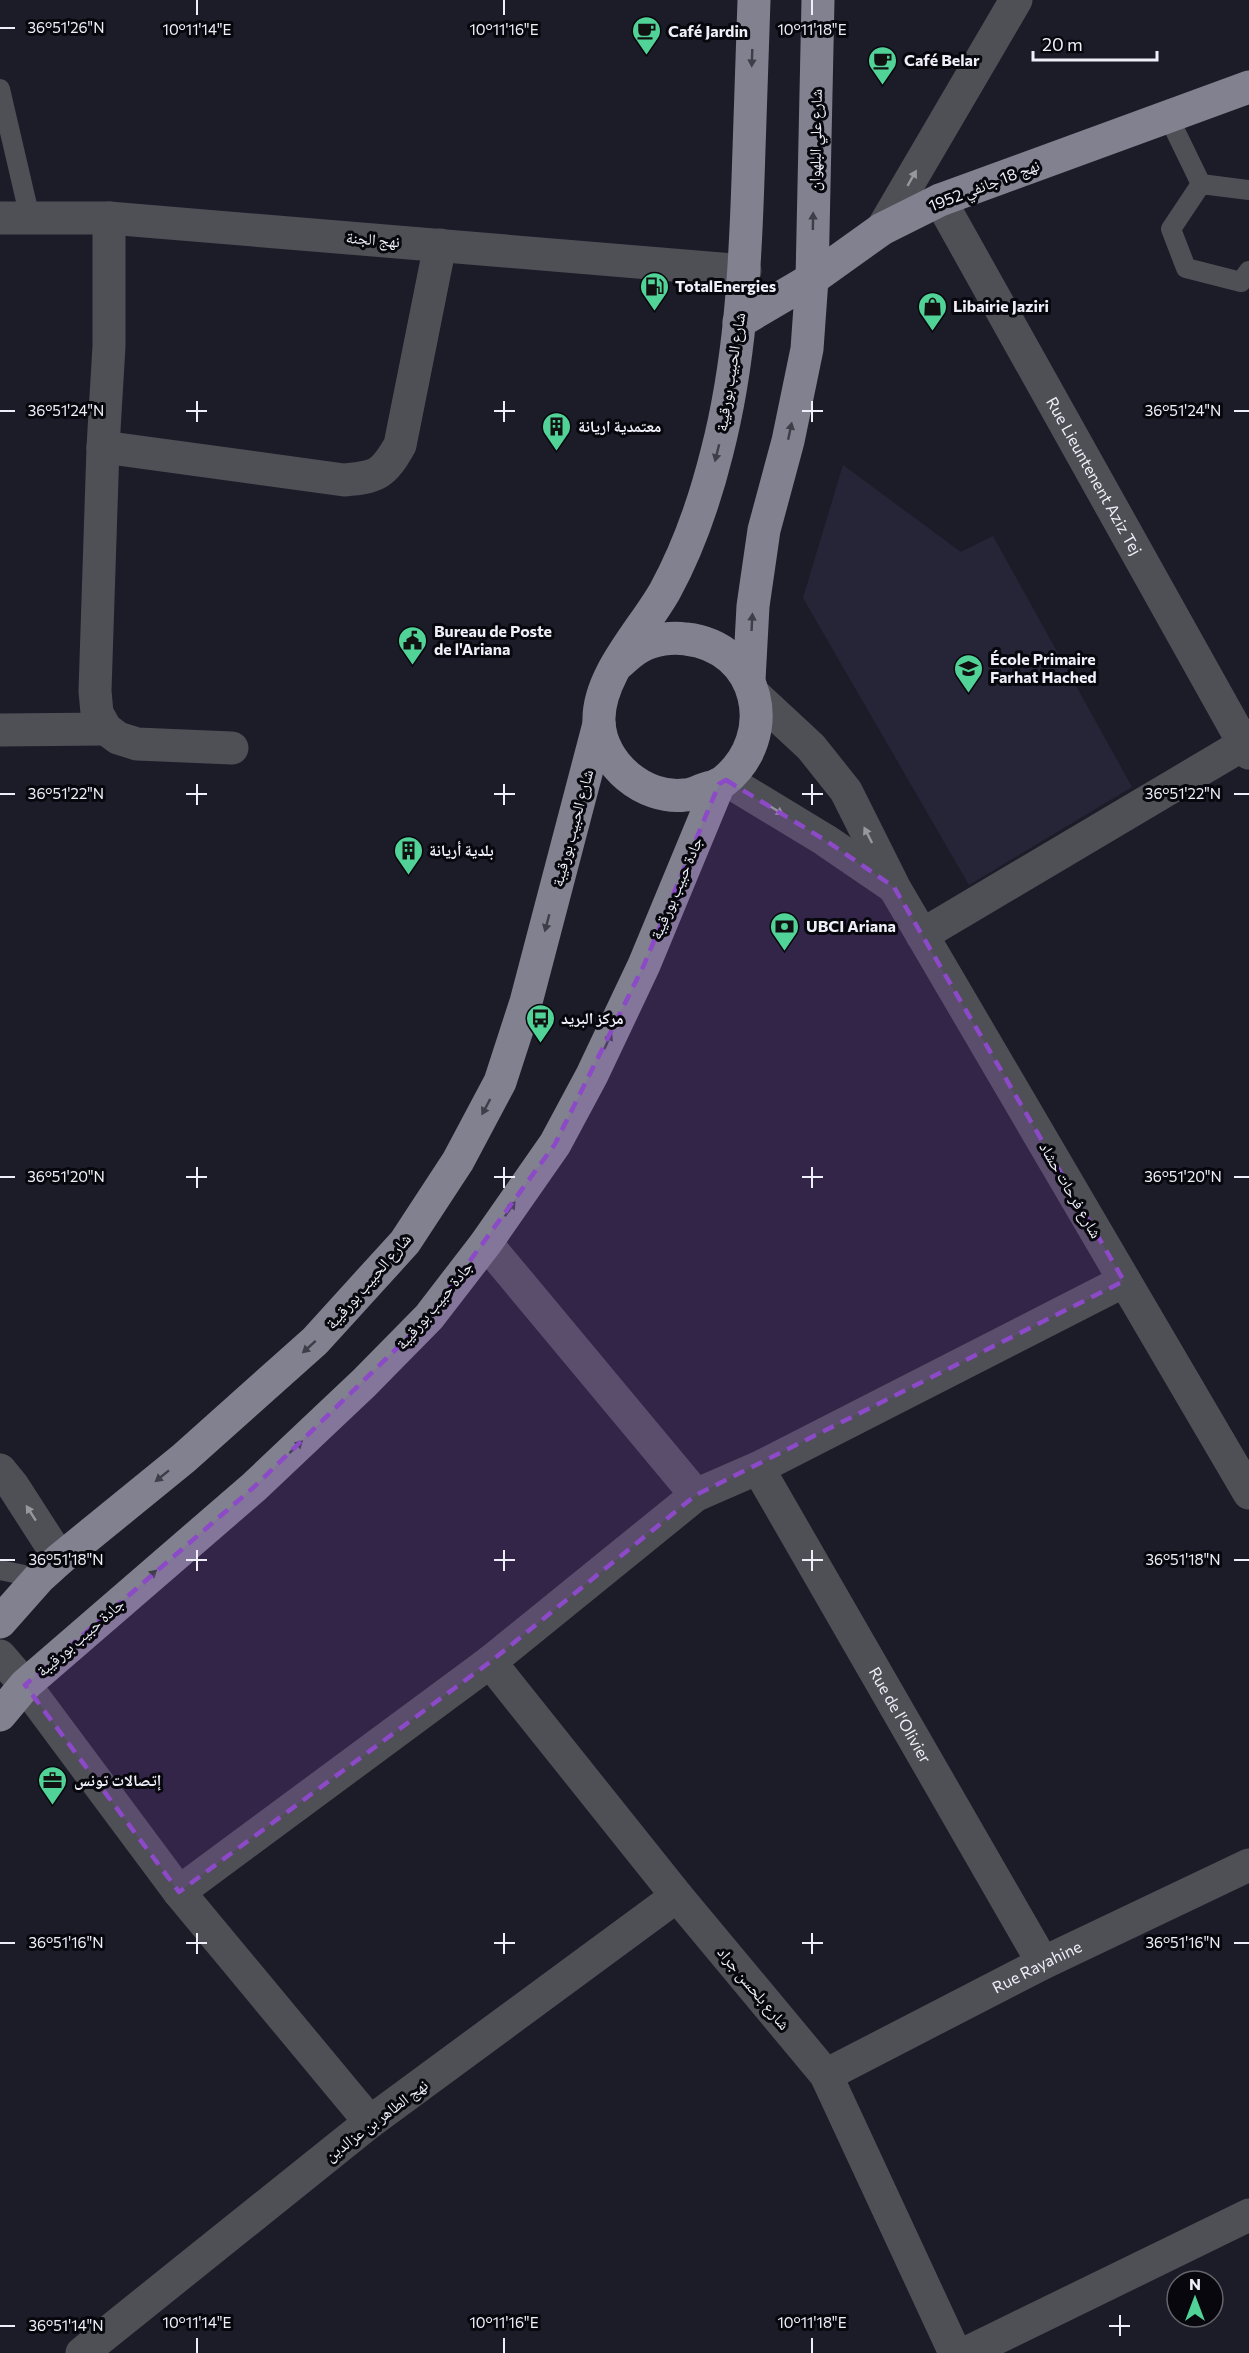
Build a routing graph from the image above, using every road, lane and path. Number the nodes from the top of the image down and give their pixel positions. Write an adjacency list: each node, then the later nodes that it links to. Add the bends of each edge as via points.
1 (754, 0): 14 (main road, one-way to 14)
2 (818, 0): 16 (main road, شارع علي البلهوان, one-way to 2)
3 (1016, 0): 12 (street, one-way to 3)
4 (1249, 87): 6 (main road, نهج 18 جانفي 1952)
5 (0, 88): 10 (lane)
6 (1168, 116): 7 (lane); 9 (main road, نهج 18 جانفي 1952)
7 (1201, 184): 8 (lane); 15 (lane, via 1171,229 1186,268 1241,282)
8 (1249, 190)
9 (940, 200): 12 (main road, نهج 18 جانفي 1952); 25 (street, Rue Lieuntenent Aziz Tej)
10 (15, 218): 11 (street, نهج الجنة)
11 (109, 218): 13 (street, نهج الجنة); 18 (street, via 110,346)
12 (882, 229): 16 (main road, نهج 18 جانفي 1952)
13 (440, 245): 14 (street, نهج الجنة); 18 (street, via 400,445 388,467 368,478 344,480)
14 (745, 271): 17 (main road, شارع الحبيب بورقيبة)
15 (1249, 271)
16 (812, 279): 17 (main road, نهج 18 جانفي 1952); 20 (main road, one-way to 16, via 753,606 764,530 807,349)
17 (739, 322): 19 (main road, شارع الحبيب بورقيبة, one-way to 19, via 718,449 698,520 665,591)
18 (103, 447): 22 (street, via 95,691 97,713)
19 (617, 665): 20 (main road, via 641,646 672,637 703,640 729,655); 21 (main road, via 602,693)
20 (752, 688): 26 (main road, via 757,729 744,760); 27 (street, شارع فرحات حشاد, one-way to 20, via 846,791 811,747)
21 (599, 724): 26 (main road, via 608,755 627,778 654,792 685,795); 35 (main road, شارع الحبيب بورقيبة, one-way to 35, via 526,1002 500,1082 458,1161 405,1242 315,1341 184,1458)
22 (106, 729): 23 (street); 24 (street, via 137,744)
23 (0, 730)
24 (232, 748)
25 (1247, 749): 28 (street)
26 (723, 782): 27 (street, شارع فرحات حشاد, one-way to 27, via 825,840); 29 (main road, جادة حبيب بورقيبة, one-way to 26, via 555,1144 592,1075)
27 (894, 887): 28 (street, شارع فرحات حشاد)
28 (922, 935): 30 (street, شارع فرحات حشاد)
29 (486, 1243): 34 (street); 40 (main road, جادة حبيب بورقيبة, one-way to 29, via 254,1487 364,1383 429,1317)
30 (1124, 1281): 31 (street); 33 (street, شارع فرحات حشاد)
31 (758, 1468): 34 (street); 45 (street, Rue de l'Olivier)
32 (0, 1470): 35 (street, one-way to 32, via 13,1486)
33 (1249, 1493)
34 (696, 1495): 39 (street)
35 (50, 1568): 36 (lane); 37 (main road, شارع الحبيب بورقيبة)
36 (0, 1570)
37 (0, 1622)
38 (0, 1656): 40 (street)
39 (490, 1662): 43 (street); 44 (street, شارع بلحسن جراد)
40 (25, 1686): 41 (main road, جادة حبيب بورقيبة); 43 (street)
41 (0, 1715)
42 (1249, 1865): 45 (street, Rue Rayahine)
43 (179, 1892): 47 (street)
44 (677, 1896): 46 (street, شارع بلحسن جراد); 47 (street, نهج الطاهر بن عزالدين)
45 (1044, 1963): 46 (street, Rue Rayahine)
46 (826, 2075): 50 (street, شارع بلحسن جراد)
47 (370, 2122): 49 (street, نهج الطاهر بن عزالدين)
48 (1249, 2216): 51 (street)
49 (82, 2353)
50 (956, 2353)
51 (966, 2353)

